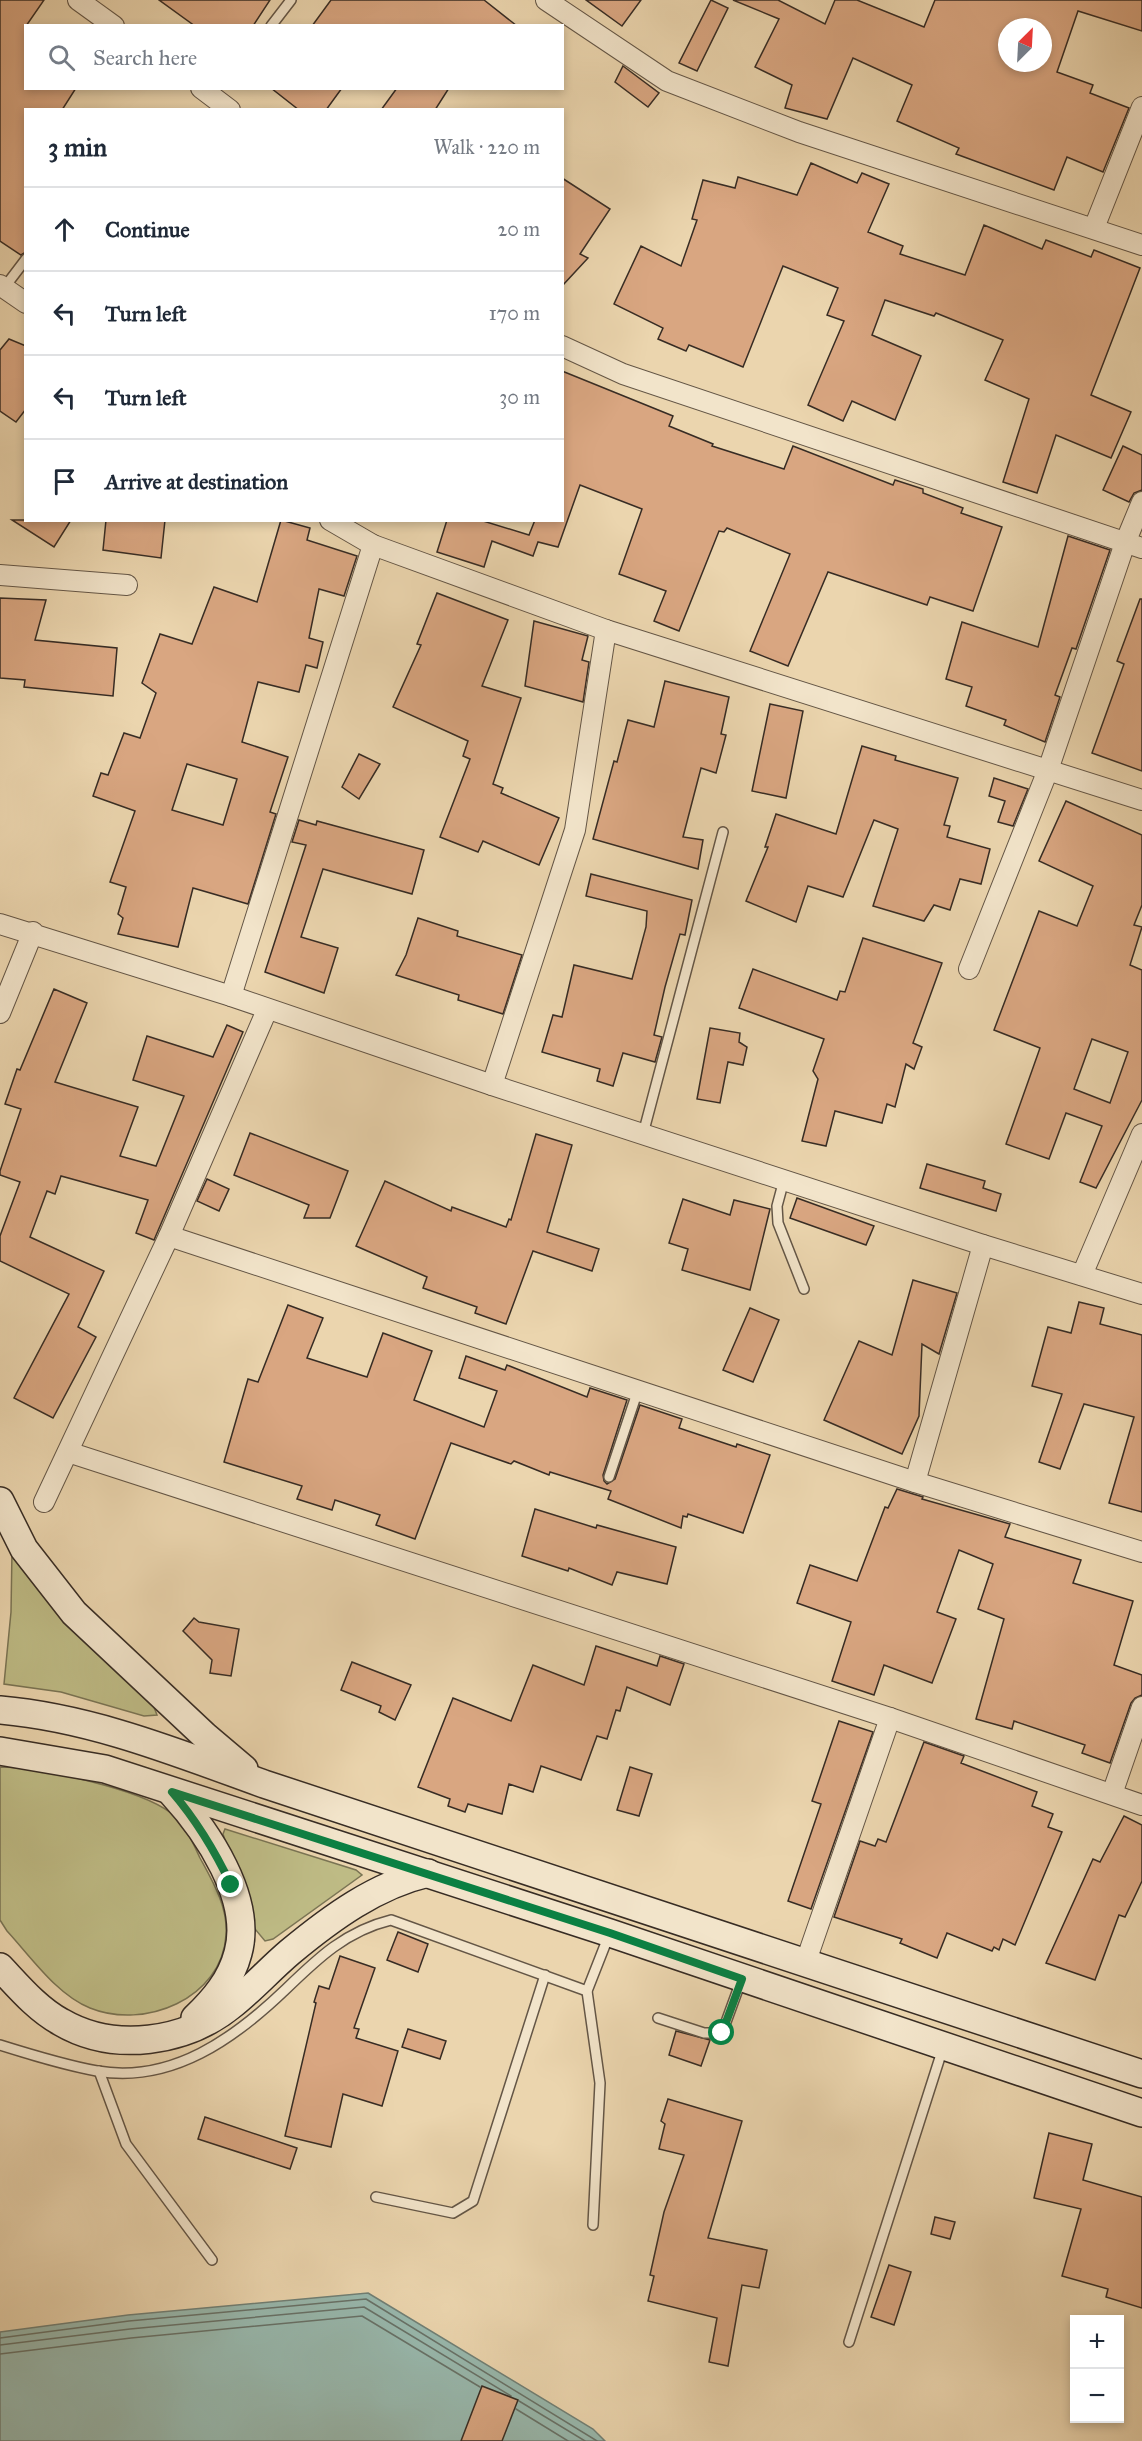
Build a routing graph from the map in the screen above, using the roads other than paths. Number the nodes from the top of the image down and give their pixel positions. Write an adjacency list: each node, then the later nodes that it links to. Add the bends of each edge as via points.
1 (78, 0): 4 (street)
2 (291, 0): 5 (lane)
3 (546, 0): 7 (street, via 667,81 800,132)
4 (111, 24)
5 (273, 24)
6 (1142, 107): 7 (street)
7 (1094, 228): 8 (street)
8 (1142, 245)
9 (24, 261): 10 (lane)
10 (2, 286): 11 (street)
11 (24, 302)
12 (564, 347): 16 (street, via 624,374)
13 (1142, 502): 16 (street)
14 (333, 522): 15 (street)
15 (373, 545): 19 (street); 26 (street)
16 (1134, 545): 20 (street)
17 (0, 575): 18 (street)
18 (128, 585)
19 (606, 630): 20 (street); 29 (street, via 575,830)
20 (1048, 770): 21 (street); 25 (street)
21 (1142, 800)
22 (723, 832): 30 (lane)
23 (0, 924): 24 (street)
24 (33, 932): 26 (street); 28 (street)
25 (969, 969)
26 (231, 996): 27 (street)
27 (267, 1010): 29 (street); 33 (street)
28 (0, 1012)
29 (492, 1085): 30 (street)
30 (643, 1134): 32 (street)
31 (1142, 1134): 35 (street)
32 (784, 1180): 34 (street); 36 (lane, via 777,1206 778,1223)
33 (169, 1236): 38 (street); 39 (street)
34 (983, 1245): 35 (street); 41 (street)
35 (1082, 1275): 37 (street)
36 (804, 1289)
37 (1142, 1294)
38 (638, 1390): 40 (lane); 41 (street)
39 (68, 1452): 43 (street); 47 (street)
40 (609, 1477)
41 (915, 1482): 44 (street)
42 (0, 1501): 49 (main road, via 24,1549 74,1613 205,1736)
43 (44, 1502)
44 (1142, 1552)
45 (1142, 1707): 51 (street)
46 (0, 1710): 49 (main road, via 88,1725)
47 (890, 1718): 51 (street); 55 (street)
48 (0, 1751): 50 (main road, via 105,1769)
49 (264, 1784): 55 (main road)
50 (172, 1792): 53 (main road); 61 (main road, via 210,1841 231,1885 242,1926 238,1953 228,1977 215,1998)
51 (1112, 1794): 52 (street)
52 (1142, 1805)
53 (428, 1873): 54 (main road); 61 (main road, via 399,1880 351,1907 292,1951 232,2005)
54 (610, 1933): 58 (main road); 59 (lane)
55 (806, 1961): 65 (main road)
56 (0, 1966): 61 (main road, via 60,2022 89,2034 124,2041)
57 (544, 1975): 59 (lane); 64 (lane, via 391,1920 347,1936 230,2038 186,2062 138,2072); 67 (lane, via 473,2201 453,2213)
58 (742, 1979): 60 (lane, via 722,2033 704,2032); 63 (main road)
59 (587, 1990): 68 (lane, via 600,2084)
60 (658, 2018)
61 (181, 2032)
62 (0, 2045): 64 (lane)
63 (944, 2045): 66 (main road); 70 (lane)
64 (99, 2072): 69 (lane, via 126,2144)
65 (1142, 2074)
66 (1142, 2113)
67 (376, 2197)
68 (593, 2225)
69 (212, 2260)
70 (849, 2342)

